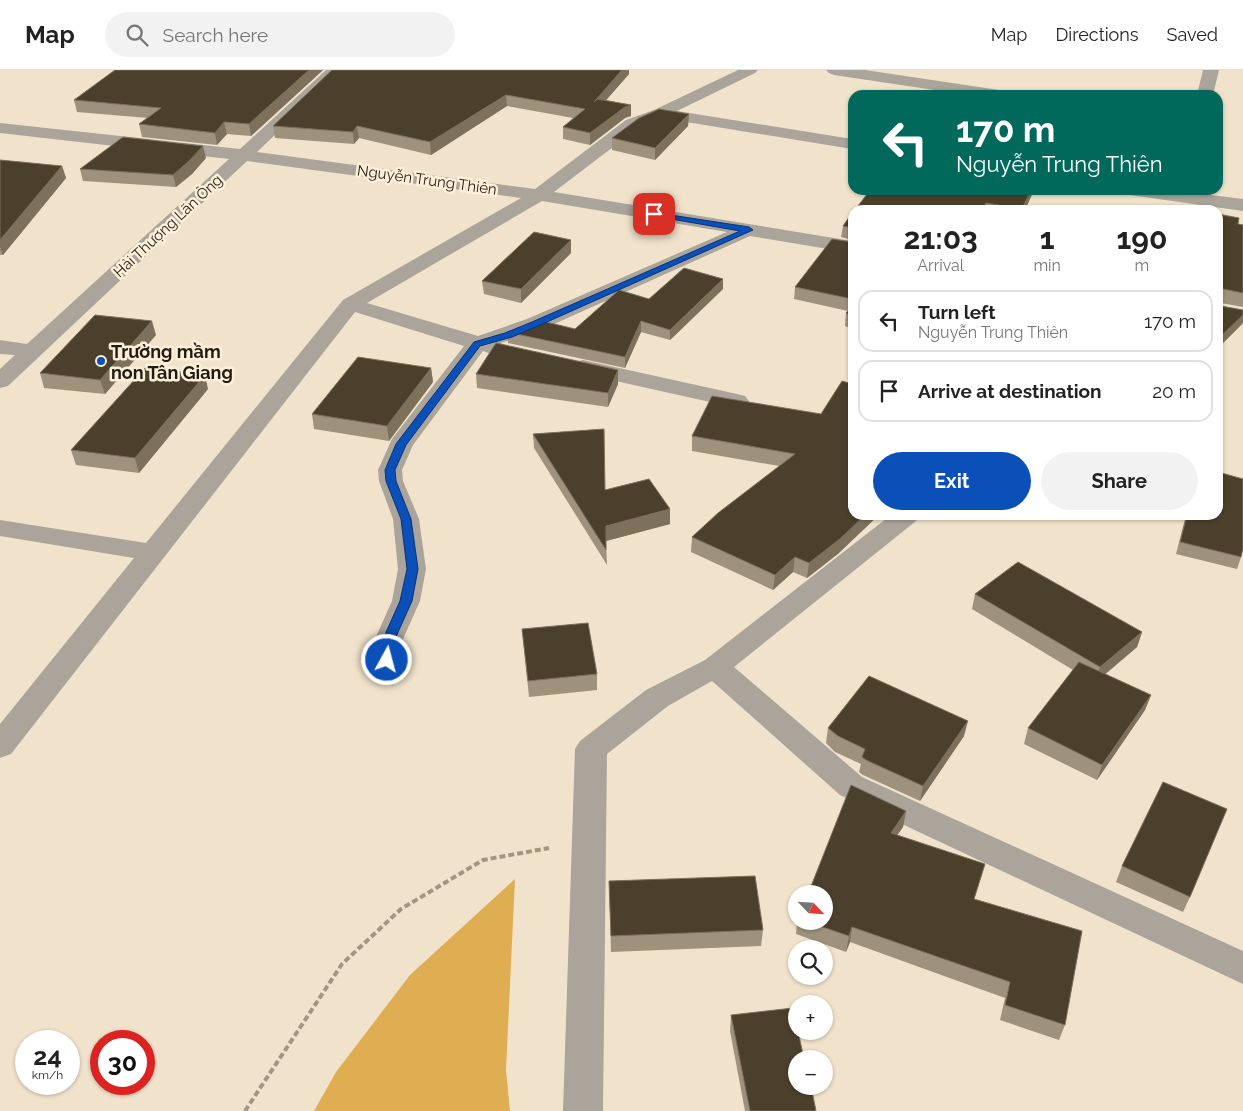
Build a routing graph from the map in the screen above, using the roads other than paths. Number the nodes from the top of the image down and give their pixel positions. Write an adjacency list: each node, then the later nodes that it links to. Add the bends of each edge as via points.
1 (336, 70): 10 (street, Hải Thượng Lãn Ông)
2 (750, 70): 7 (street)
3 (834, 70): 5 (street)
4 (1211, 70): 6 (street)
5 (966, 90)
6 (1206, 90)
7 (660, 113): 9 (street); 11 (street, via 632,124)
8 (0, 128): 10 (street, Nguyễn Trung Thiên)
9 (848, 143)
10 (244, 154): 11 (street, Nguyễn Trung Thiên); 20 (street, Hải Thượng Lãn Ông)
11 (539, 195): 15 (street, Nguyễn Trung Thiên); 17 (street)
12 (1157, 195): 13 (street)
13 (1179, 199): 14 (street)
14 (1243, 206)
15 (749, 230): 16 (street, Nguyễn Trung Thiên); 18 (street, via 526,328)
16 (848, 247)
17 (350, 304): 18 (street); 27 (street)
18 (477, 344): 21 (street); 28 (street, via 401,444 390,470 406,519 412,569 406,601 389,639)
19 (0, 347): 20 (street)
20 (32, 351): 23 (street, Hải Thượng Lãn Ông)
21 (516, 353)
22 (564, 363): 24 (street)
23 (0, 381)
24 (737, 401)
25 (902, 520): 29 (street)
26 (0, 528): 27 (street)
27 (153, 553): 30 (street)
28 (387, 660)
29 (715, 667): 31 (street, via 851,786); 32 (street, via 657,698 591,750)
30 (0, 746)
31 (1243, 968)
32 (584, 1111)

